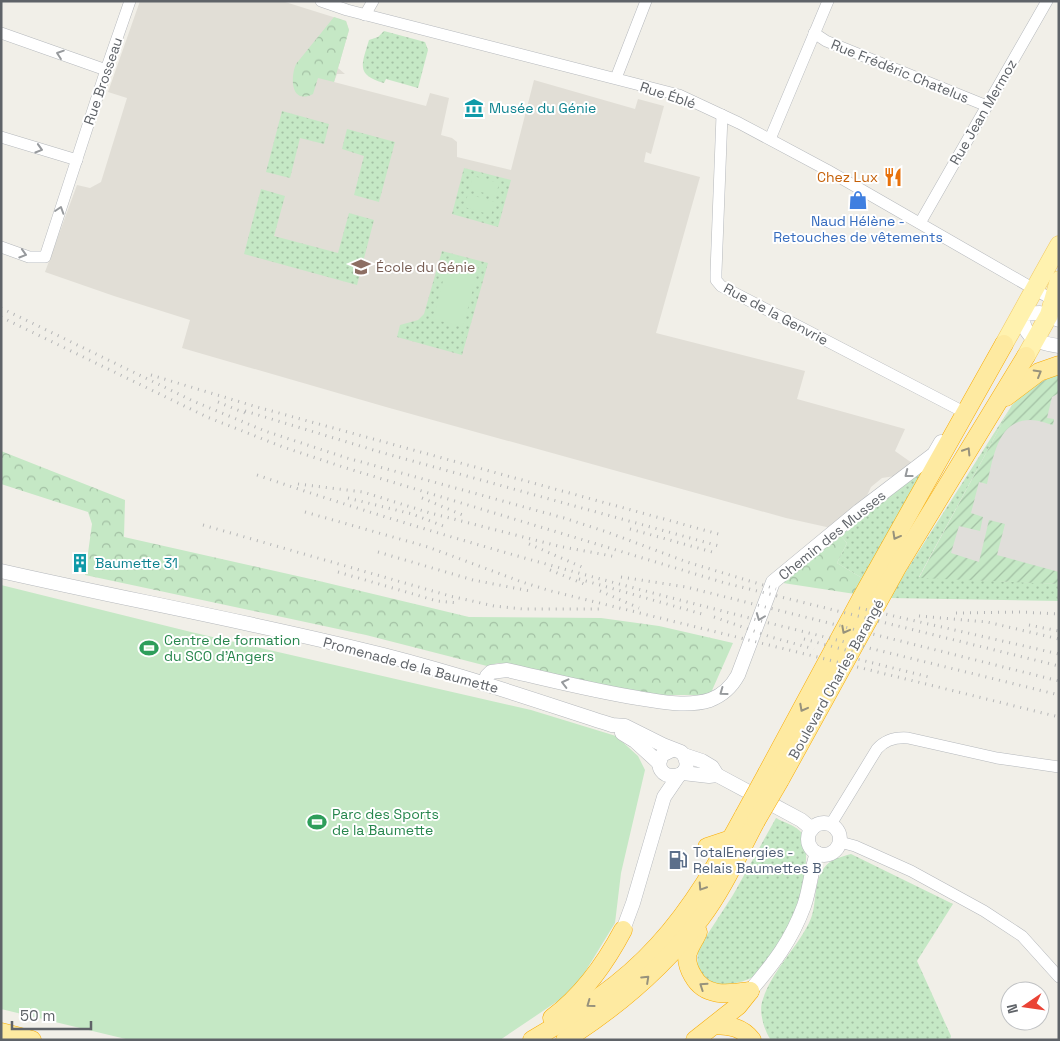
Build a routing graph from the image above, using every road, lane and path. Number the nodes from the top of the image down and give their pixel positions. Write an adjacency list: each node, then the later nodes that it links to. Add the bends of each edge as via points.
1 (130, 1): 10 (street, Rue Brosseau)
2 (321, 1): 7 (street, Rue Éblé)
3 (373, 1): 7 (street)
4 (646, 1): 11 (street)
5 (828, 1): 9 (street)
6 (1047, 1): 12 (street, Rue Jean Mermoz)
7 (365, 15): 11 (street, Rue Éblé)
8 (1, 33): 10 (street, one-way to 8)
9 (814, 33): 12 (street, Rue Frédéric Chatelus, via 826,41); 15 (street)
10 (106, 70): 16 (street, Rue Brosseau)
11 (616, 78): 13 (street, Rue Éblé, via 679,95)
12 (987, 106): 17 (street, Rue Jean Mermoz)
13 (722, 115): 15 (street, Rue Éblé); 31 (street, Rue de la Genvrie, via 718,283)
14 (1, 137): 16 (street, one-way to 16)
15 (770, 139): 17 (street, Rue Éblé)
16 (76, 160): 19 (street, Rue Brosseau, one-way to 16, via 29,257 45,256)
17 (920, 223): 20 (street, Rue Éblé)
18 (1059, 245): 22 (main road, Boulevard Charles Barangé)
19 (1, 247)
20 (1012, 277): 22 (street, Rue Éblé); 24 (street, via 1018,286)
21 (1059, 280): 23 (main road, Boulevard Charles Barangé)
22 (1034, 290): 23 (street, Rue Éblé); 24 (main road, Boulevard Charles Barangé)
23 (1055, 310): 24 (street); 25 (main road, Boulevard Charles Barangé)
24 (1021, 314): 25 (street, via 1024,328); 26 (main road, Boulevard Charles Barangé)
25 (1038, 342): 27 (street); 28 (main road, Boulevard Charles Barangé)
26 (1004, 344): 31 (street, Boulevard Charles Barangé, via 979,372); 40 (highway, Boulevard Charles Barangé, one-way to 40, via 896,536)
27 (1059, 346)
28 (1026, 356): 30 (highway, Boulevard Charles Barangé)
29 (1059, 365): 30 (highway, one-way to 29, via 1039,372)
30 (993, 409): 40 (highway, Boulevard Charles Barangé, one-way to 30)
31 (958, 410): 33 (street, Chemin des Musses, one-way to 33, via 934,454 773,582 738,675 722,694 699,702 665,702 601,692 507,670 491,672)
32 (1, 571): 33 (street, Promenade de la Baumette, via 360,649)
33 (485, 684): 34 (street, Promenade de la Baumette)
34 (612, 725): 35 (street, Promenade de la Baumette, via 625,726); 36 (street, Promenade de la Baumette, via 635,741)
35 (678, 753): 36 (street, via 665,752); 38 (street, via 686,764); 39 (street, Promenade de la Baumette, via 702,761)
36 (661, 767): 38 (street, Promenade de la Baumette, via 672,777); 41 (street)
37 (1059, 767): 43 (street, via 896,738 877,749)
38 (681, 774): 39 (street, Promenade de la Baumette); 41 (street)
39 (717, 775): 44 (street, Promenade de la Baumette)
40 (773, 777): 42 (highway, Boulevard Charles Barangé, bridge)
41 (664, 797): 50 (street, via 634,903)
42 (750, 818): 45 (highway, Boulevard Charles Barangé); 49 (highway, Boulevard Charles Barangé)
43 (831, 824): 44 (street, via 821,823); 46 (street, via 839,832)
44 (812, 829): 48 (street, via 810,845)
45 (731, 839): 47 (highway); 56 (highway, Boulevard Charles Barangé, one-way to 56, via 684,914 657,946 613,987)
46 (840, 842): 48 (street, via 831,854); 51 (street, via 911,872 984,912 1022,936)
47 (707, 848)
48 (817, 853): 52 (street, via 805,904 794,930 778,958)
49 (702, 917): 52 (highway, one-way to 49, via 716,994 697,983 687,960); 57 (highway, Boulevard Charles Barangé, one-way to 49, via 626,997)
50 (623, 930): 56 (highway, via 612,952 588,985 545,1022)
51 (1059, 977)
52 (750, 991): 53 (highway)
53 (715, 1025): 58 (highway); 59 (highway, via 735,1027 746,1032)
54 (1, 1032): 55 (highway)
55 (32, 1040)
56 (532, 1040)
57 (565, 1040)
58 (696, 1040)
59 (752, 1040)

